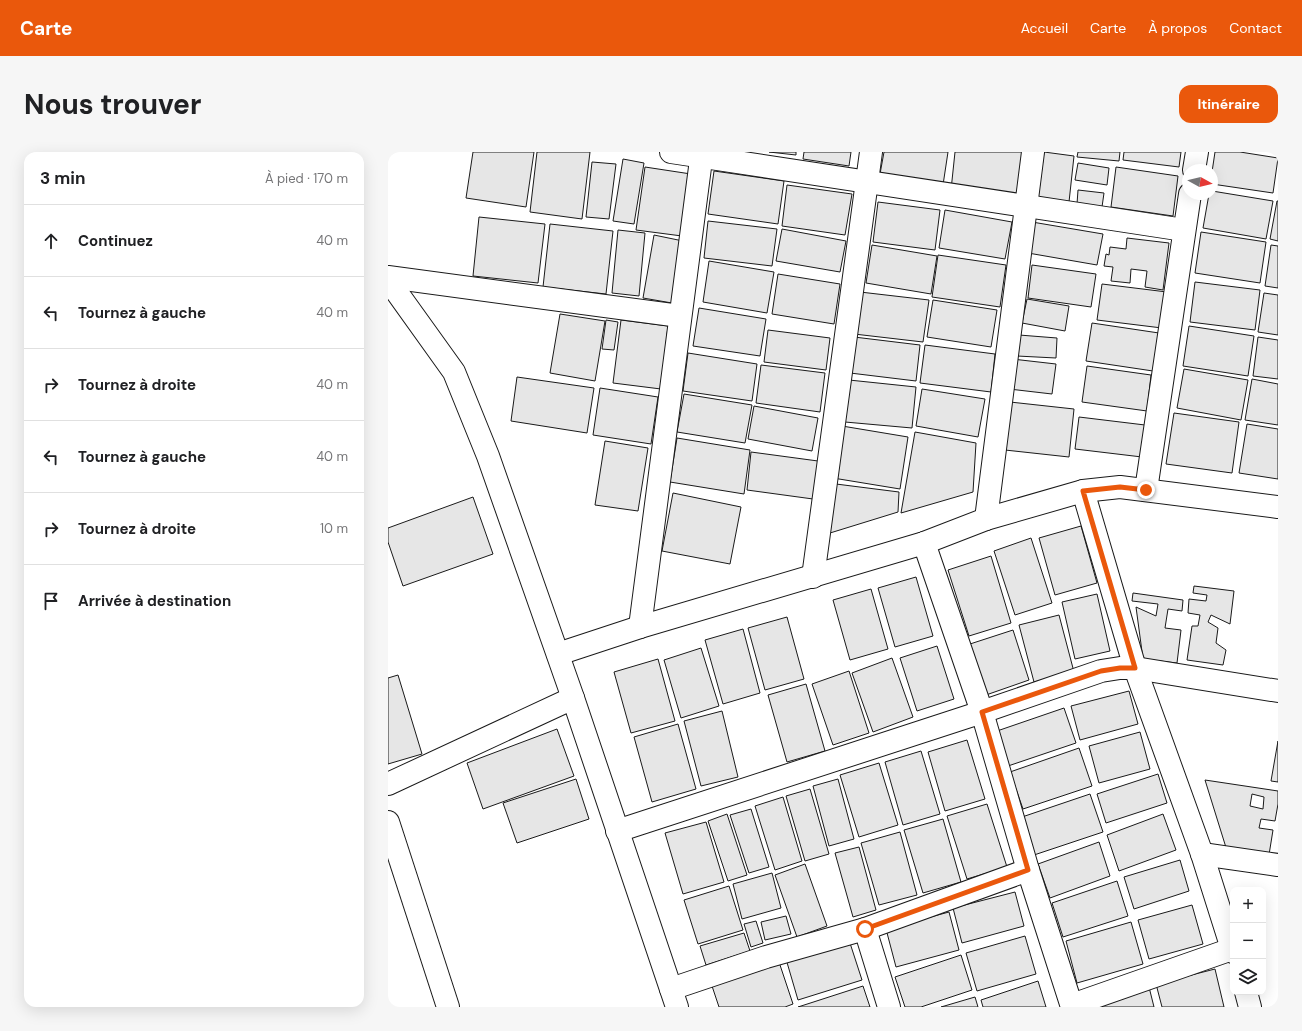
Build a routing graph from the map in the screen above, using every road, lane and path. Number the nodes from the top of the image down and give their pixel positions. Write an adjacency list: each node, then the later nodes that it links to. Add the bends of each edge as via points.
1 (671, 152): 5 (street)
2 (871, 152): 7 (street)
3 (1034, 152): 9 (street)
4 (1197, 152): 6 (street)
5 (701, 154): 7 (street); 13 (street)
6 (1195, 164)
7 (867, 182): 9 (street); 19 (street)
8 (1189, 200): 10 (street)
9 (1026, 206): 10 (street); 17 (street)
10 (1184, 230): 14 (street)
11 (388, 277): 13 (street)
12 (388, 280): 21 (street, via 454,372 488,456)
13 (680, 316): 20 (street)
14 (1146, 490): 15 (street, via 1120,487); 16 (street)
15 (1083, 491): 17 (street); 22 (street)
16 (1278, 507)
17 (986, 519): 18 (street)
18 (924, 543): 19 (street); 25 (street)
19 (813, 577): 20 (street)
20 (640, 627): 21 (street)
21 (558, 654): 24 (street)
22 (1135, 668): 23 (street); 25 (street, via 1101,671); 29 (street)
23 (1278, 691)
24 (573, 698): 26 (street); 28 (street)
25 (982, 712): 28 (street); 31 (street)
26 (388, 784)
27 (388, 822): 38 (street)
28 (617, 831): 36 (street)
29 (1202, 854): 30 (street); 33 (street)
30 (1278, 865)
31 (1028, 870): 32 (street); 37 (street)
32 (865, 929): 36 (street, via 766,958); 39 (street)
33 (1230, 945)
34 (1230, 952): 37 (street)
35 (1247, 995): 40 (street)
36 (674, 998)
37 (1072, 1006)
38 (448, 1007)
39 (889, 1007)
40 (1250, 1007)

